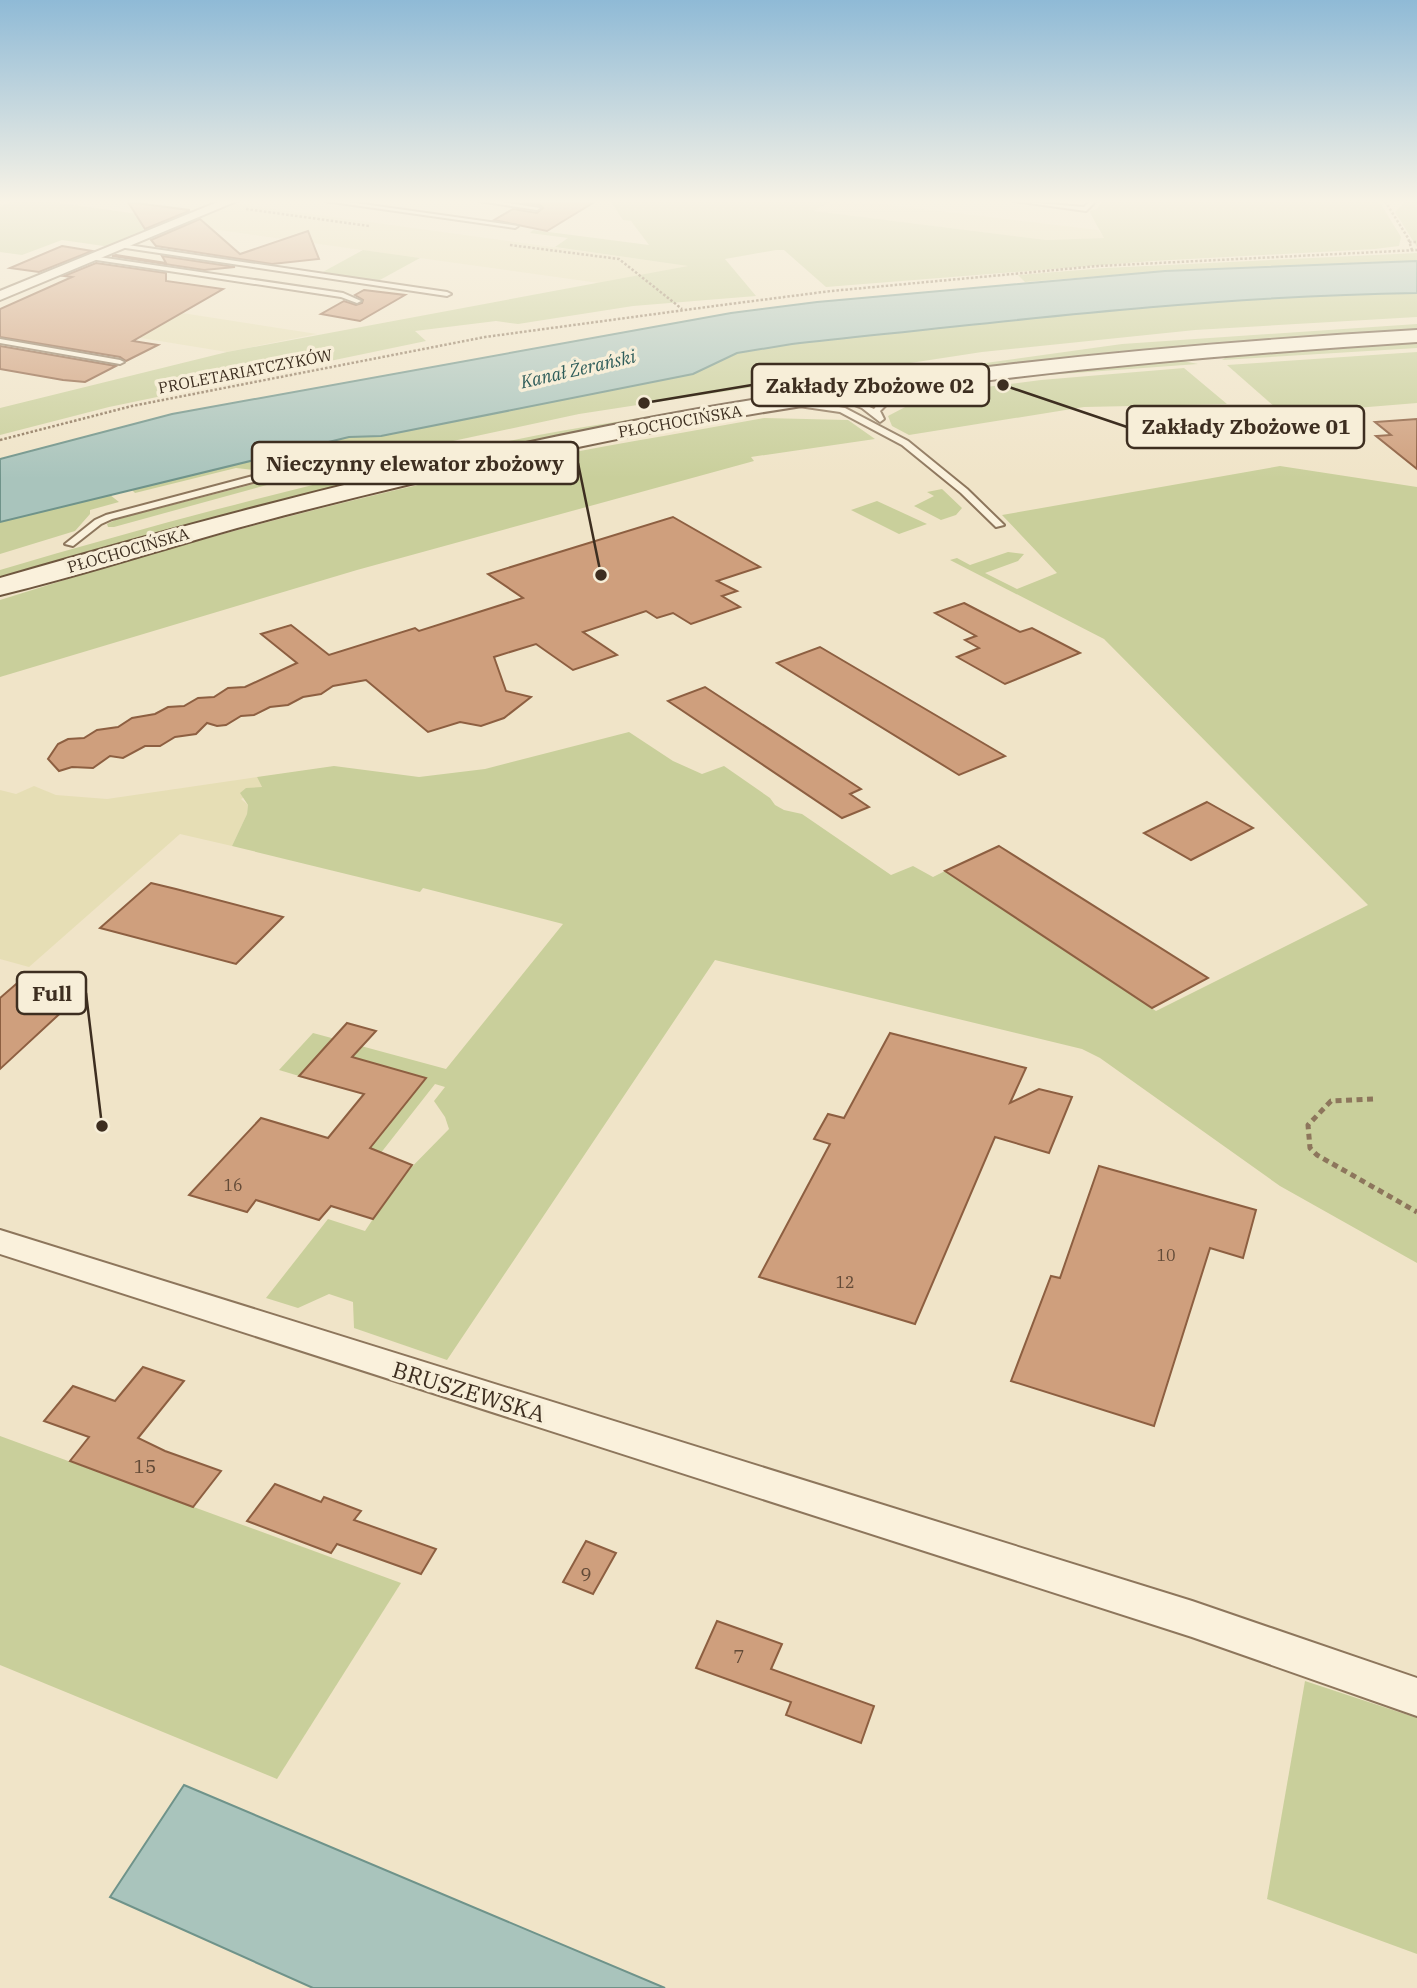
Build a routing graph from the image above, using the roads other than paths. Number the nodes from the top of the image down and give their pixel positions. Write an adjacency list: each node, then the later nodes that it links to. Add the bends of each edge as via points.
1 (335, 294): 2 (lane)
2 (357, 302)
3 (1417, 320): 7 (main road, PŁOCHOCIŃSKA, via 1106,342)
4 (1417, 337): 8 (main road, PŁOCHOCIŃSKA, via 1197,351)
5 (0, 341): 6 (lane)
6 (120, 362)
7 (863, 373): 9 (main road, PŁOCHOCIŃSKA); 10 (lane, via 841,384)
8 (919, 383): 10 (main road, PŁOCHOCIŃSKA); 11 (lane, via 880,404)
9 (780, 395): 10 (main road, PŁOCHOCIŃSKA); 14 (main road, PŁOCHOCIŃSKA, via 514,435 316,479); 15 (main road, PŁOCHOCIŃSKA, via 458,465 205,528)
10 (838, 402): 11 (lane, via 861,402); 12 (lane)
11 (876, 414): 12 (lane, via 886,424)
12 (886, 432): 13 (lane, via 925,458)
13 (999, 525)
14 (0, 565)
15 (0, 587)
16 (0, 1242): 17 (street, BRUSZEWSKA, via 1192,1619)
17 (1417, 1697)

